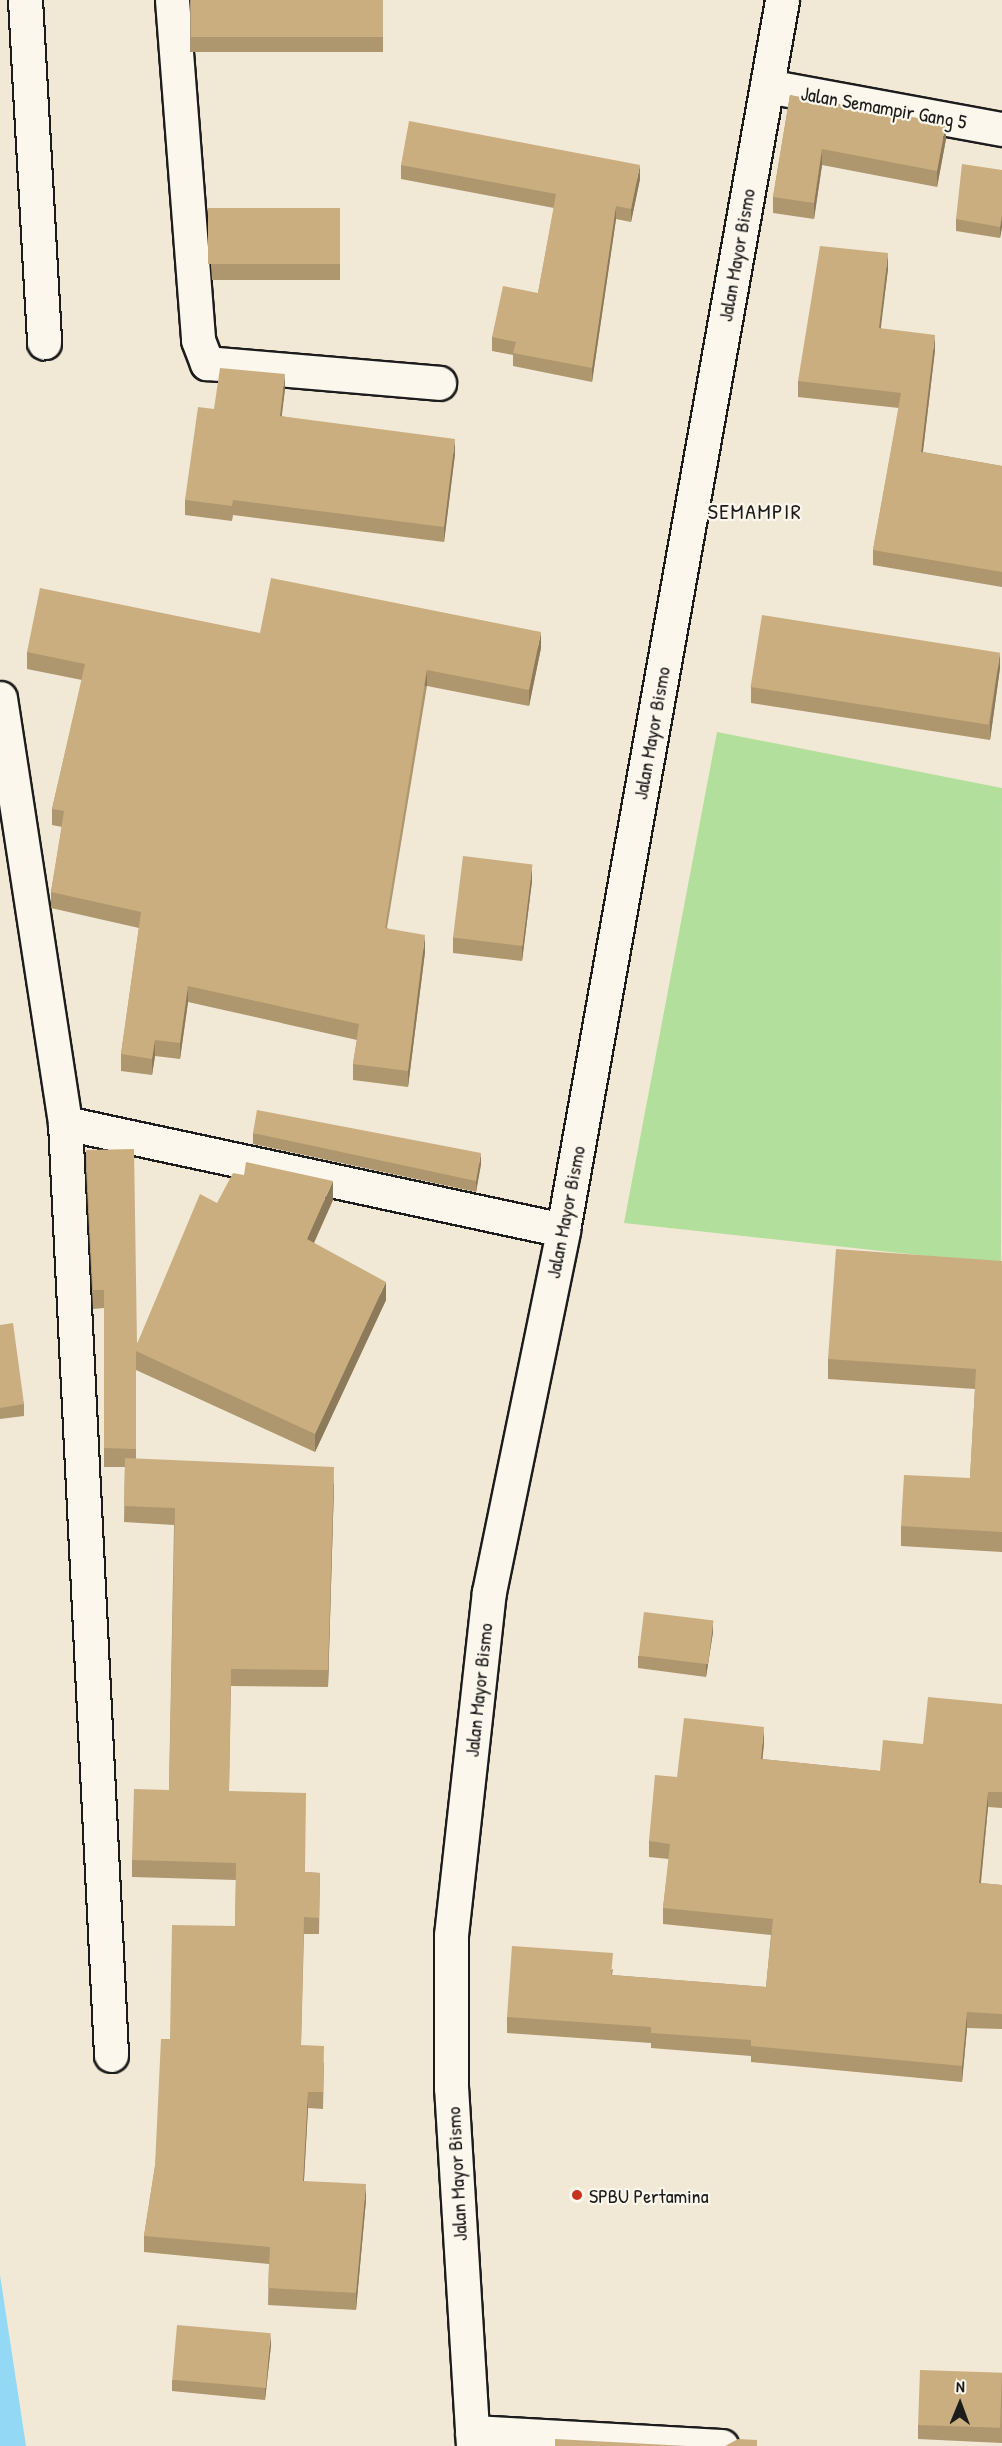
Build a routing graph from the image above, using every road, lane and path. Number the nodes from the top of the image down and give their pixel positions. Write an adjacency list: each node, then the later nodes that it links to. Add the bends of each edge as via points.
1 (25, 0): 6 (street)
2 (172, 0): 7 (street, via 198,340 207,363)
3 (782, 0): 4 (street, Jalan Mayor Bismo)
4 (767, 86): 5 (street, Jalan Semampir Gang 5); 10 (street, Jalan Mayor Bismo)
5 (1002, 129)
6 (44, 342)
7 (439, 383)
8 (0, 698): 9 (street)
9 (64, 1123): 10 (street); 11 (street)
10 (562, 1230): 12 (street, Jalan Mayor Bismo, via 489,1592 452,1935 451,2088)
11 (111, 2055)
12 (472, 2439): 13 (street)
13 (722, 2446)

